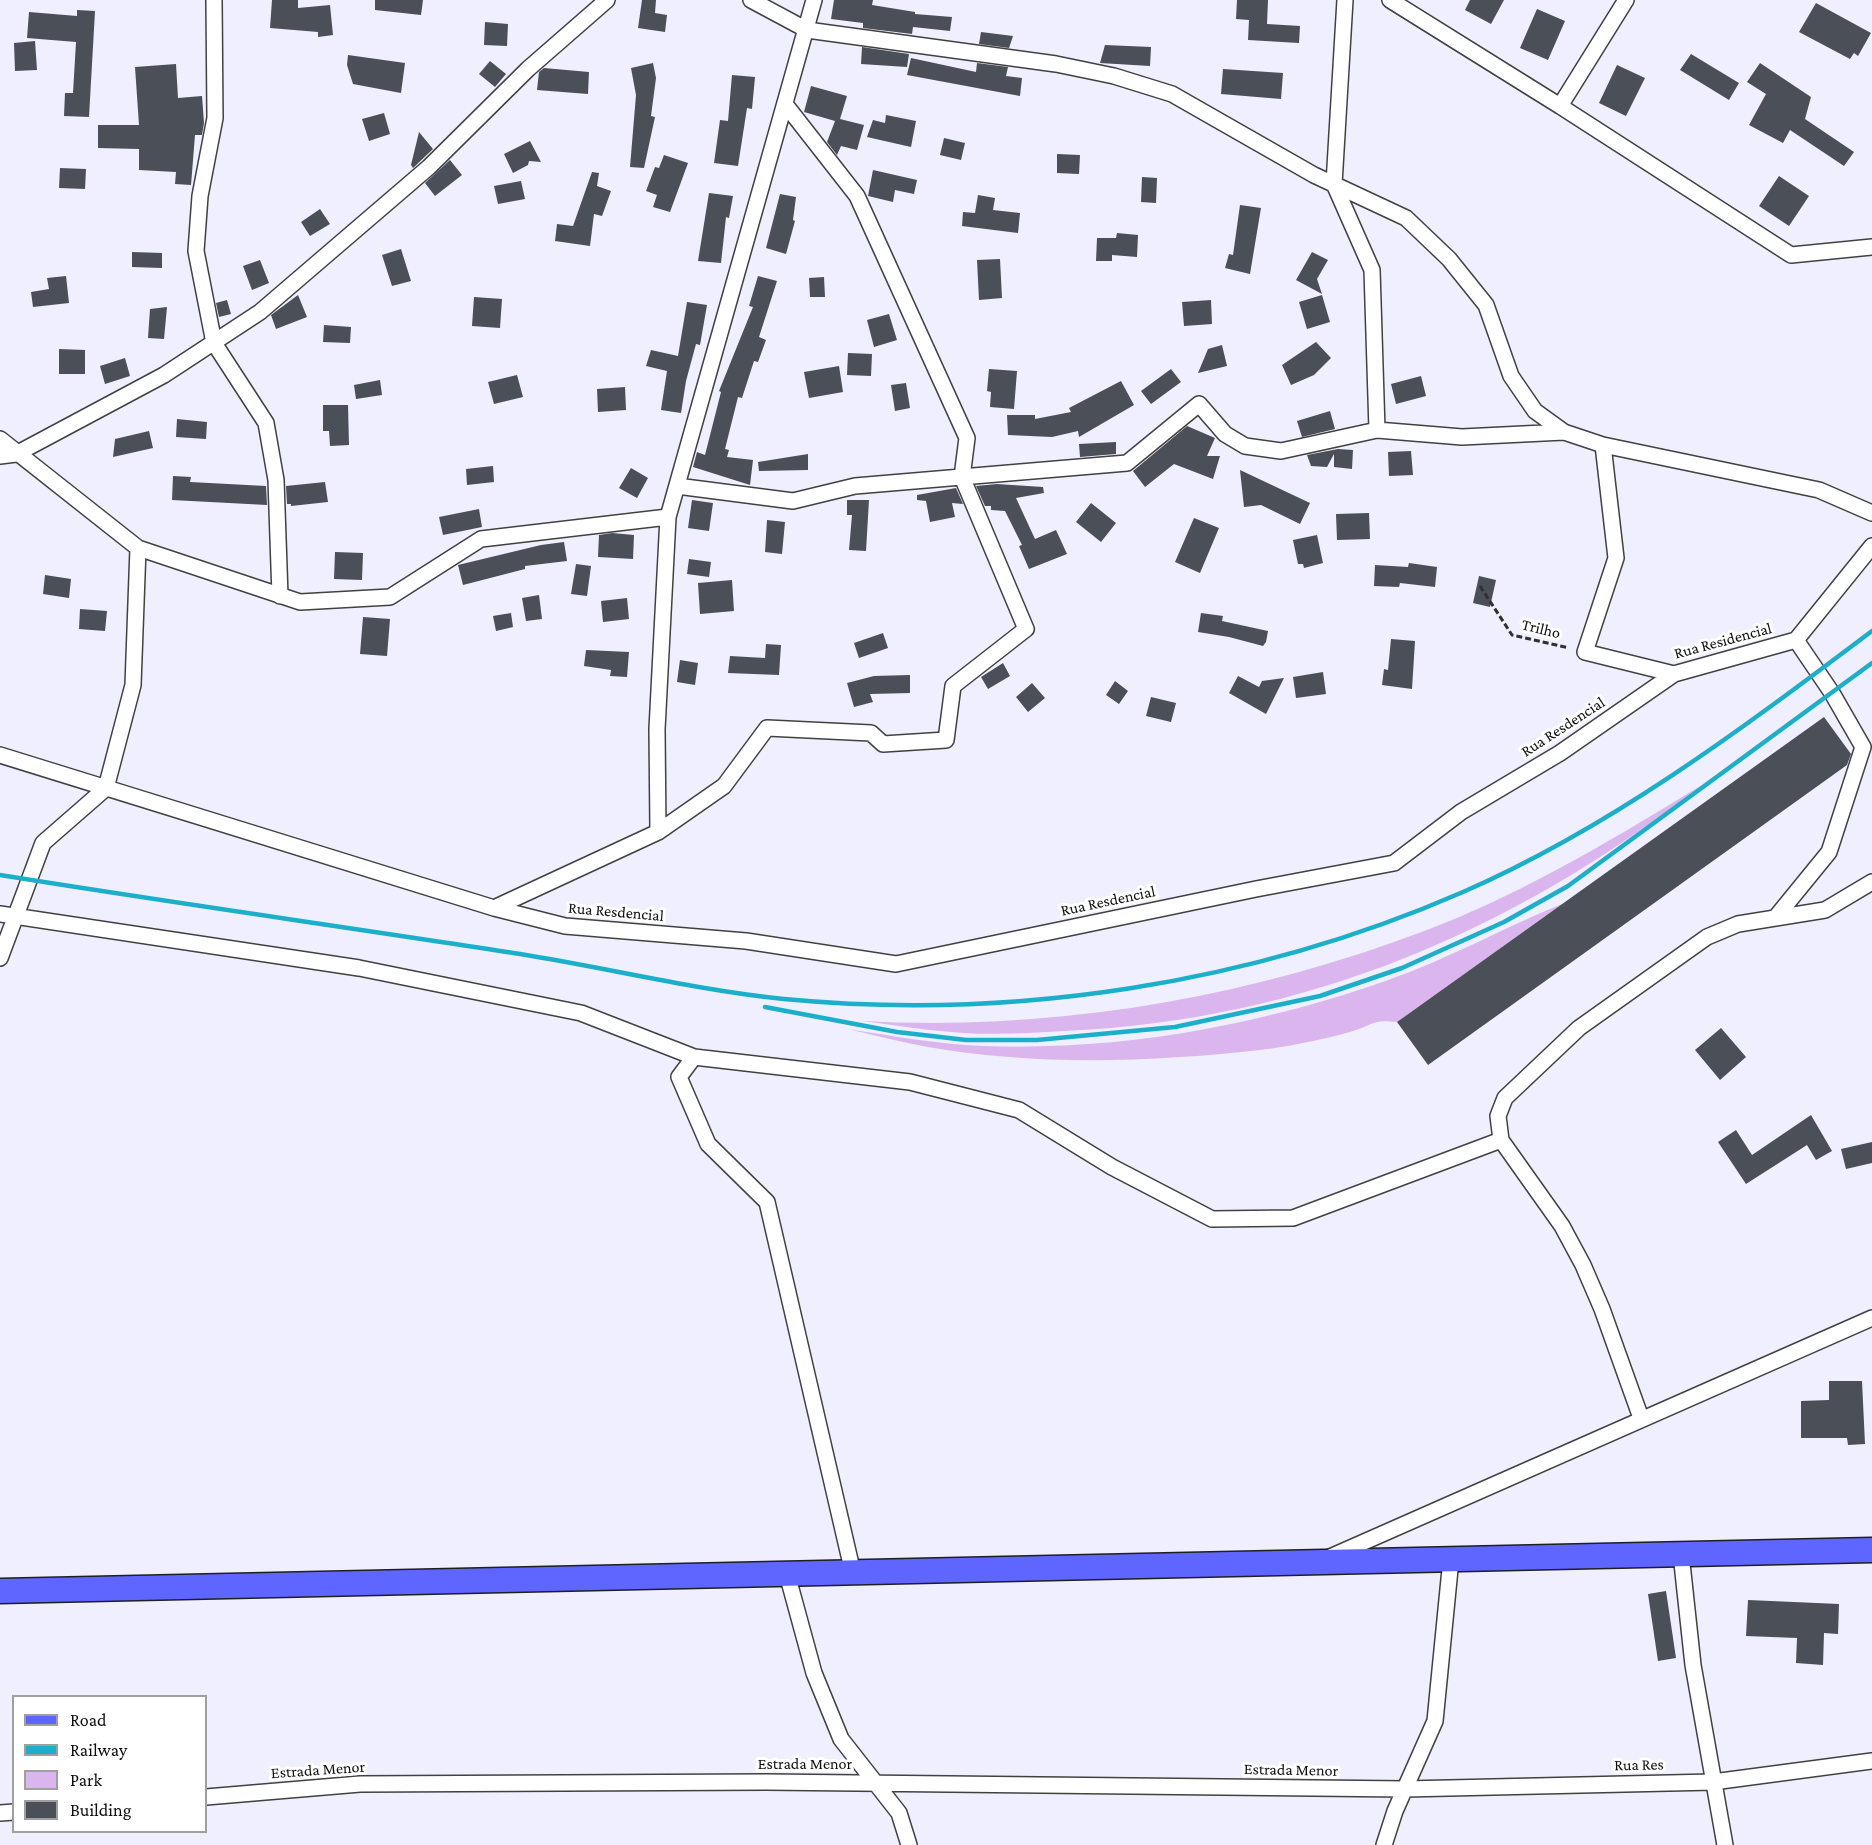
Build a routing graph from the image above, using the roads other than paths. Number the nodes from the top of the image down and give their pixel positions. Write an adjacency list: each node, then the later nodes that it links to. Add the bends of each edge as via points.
1 (214, 0): 13 (street, via 215,118 200,196 196,251)
2 (607, 0): 13 (street, via 528,69 429,167 260,312)
3 (751, 0): 8 (street)
4 (814, 0): 8 (street)
5 (1345, 0): 11 (street)
6 (1390, 0): 10 (street)
7 (1626, 0): 10 (street)
8 (807, 30): 9 (street); 11 (street, via 1056,64 1114,76 1172,94)
9 (786, 104): 20 (street, via 857,196 967,438); 21 (street)
10 (1560, 106): 12 (street, via 1791,255)
11 (1334, 184): 14 (street, via 1372,270); 15 (street, via 1406,218 1449,260 1486,305 1511,376 1535,411)
12 (1872, 247)
13 (214, 344): 18 (street); 26 (street, via 266,423 276,480)
14 (1377, 430): 15 (street, via 1462,437); 20 (street, via 1281,451 1245,446 1225,434 1199,404 1127,463)
15 (1564, 432): 17 (street)
16 (0, 439): 18 (street)
17 (1603, 445): 22 (street, via 1819,490); 28 (street, Rua Residencial, via 1616,558 1585,652)
18 (16, 454): 19 (street); 25 (street)
19 (0, 456)
20 (962, 477): 21 (street, via 855,486 793,501); 31 (street, via 1026,629 953,686 946,740 883,744 871,733 767,728 724,786)
21 (677, 486): 23 (street)
22 (1872, 513)
23 (668, 517): 26 (street, via 481,539 390,597 300,602); 31 (street, via 657,729)
24 (1872, 546): 27 (street, Rua Residencial)
25 (138, 548): 26 (street); 30 (street, via 133,685)
26 (280, 596)
27 (1796, 640): 28 (street, Rua Residencial); 36 (street, Rua Residencial, via 1863,747 1829,852)
28 (1674, 674): 33 (street, Rua Resdencial, via 1560,753 1461,812 1394,863 896,964 746,941 565,926)
29 (0, 755): 30 (street, Rua Resdencial)
30 (106, 788): 33 (street, Rua Resdencial); 35 (street, via 43,843)
31 (658, 832): 33 (street)
32 (1872, 882): 36 (street, via 1825,910)
33 (494, 908)
34 (0, 914): 35 (street)
35 (17, 917): 37 (street); 38 (street, via 359,968 581,1013)
36 (1776, 917): 39 (street, via 1738,924 1707,938 1579,1028 1505,1098 1498,1116)
37 (0, 958)
38 (694, 1057): 39 (street, via 910,1082 1019,1110 1112,1167 1212,1219 1293,1218); 46 (street, via 679,1077 708,1144 767,1202)
39 (1501, 1140): 41 (street, via 1562,1226 1583,1265)
40 (1872, 1318): 41 (street)
41 (1641, 1418): 45 (street)
42 (1872, 1550): 43 (main road)
43 (1681, 1554): 44 (main road); 50 (street, via 1693,1665)
44 (1451, 1559): 45 (main road); 52 (street, via 1435,1721)
45 (1319, 1562): 46 (main road)
46 (853, 1573): 47 (main road)
47 (787, 1574): 48 (main road); 51 (street, via 814,1673 840,1739)
48 (0, 1592)
49 (1872, 1761): 50 (street, Rua Res)
50 (1713, 1782): 52 (street, Rua Res); 56 (street)
51 (878, 1783): 52 (street, Estrada Menor); 53 (street, Estrada Menor, via 360,1784); 54 (street, via 899,1813)
52 (1405, 1789): 55 (street)
53 (207, 1797)
54 (909, 1845)
55 (1384, 1845)
56 (1725, 1845)

